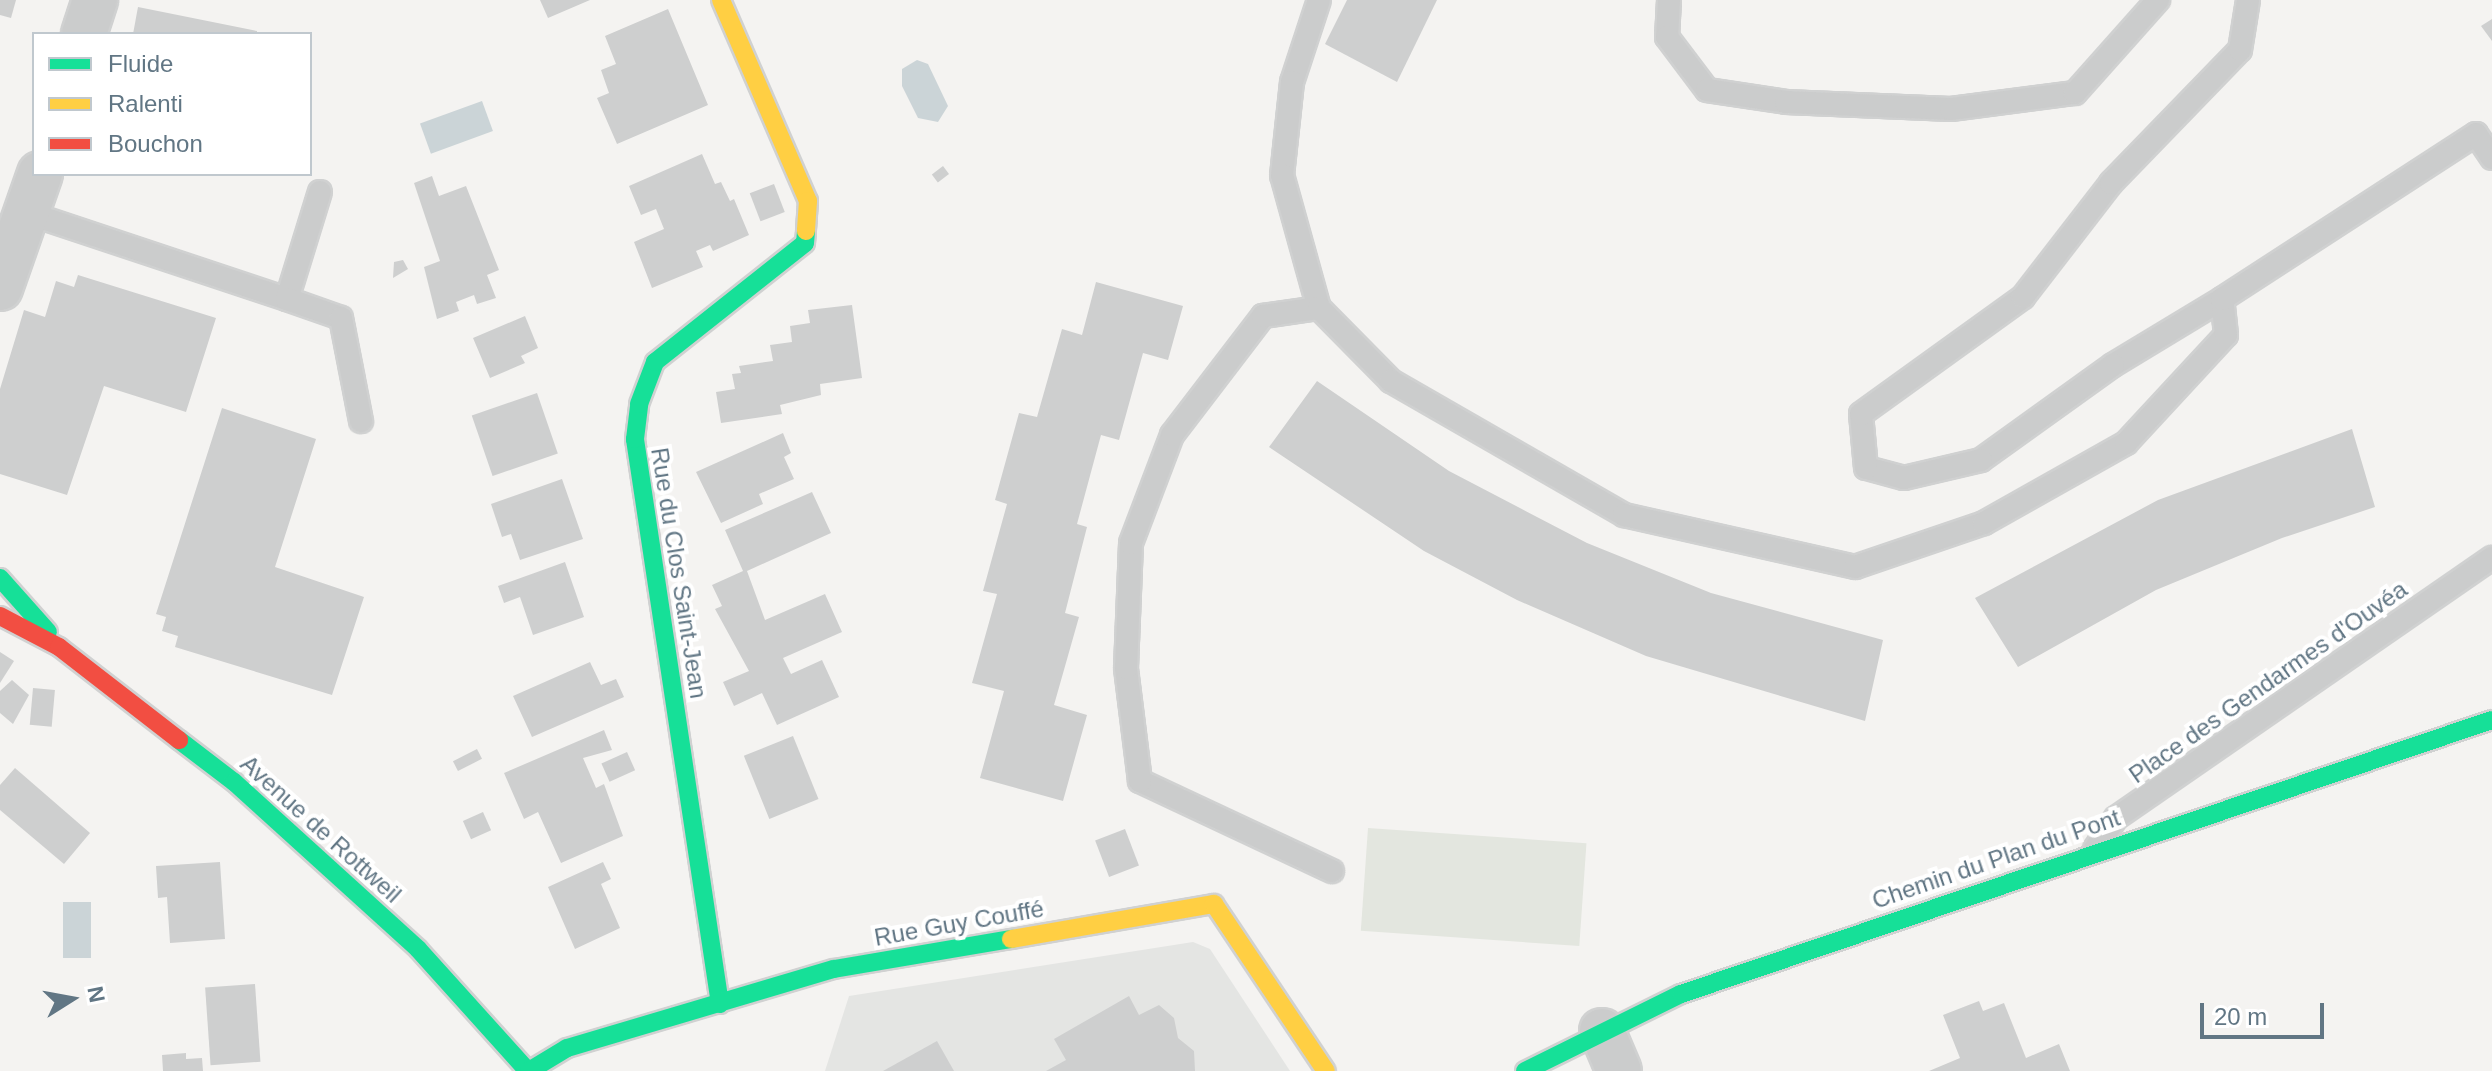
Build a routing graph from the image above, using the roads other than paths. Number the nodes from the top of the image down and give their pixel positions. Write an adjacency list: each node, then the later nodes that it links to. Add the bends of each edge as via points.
1 (95, 0): 7 (street)
2 (721, 0): 23 (street, Rue du Clos Saint-Jean, via 808,201 805,243 655,362 639,404 635,439)
3 (1319, 0): 14 (lane, via 1292,82 1282,175)
4 (1669, 0): 5 (lane, via 1667,37 1707,90 1786,102 1951,109 2075,93)
5 (2158, 0)
6 (2248, 0): 13 (lane, via 2240,50 2111,183 2023,297 1861,414 1866,468 1904,478 1981,460 2113,365)
7 (85, 32)
8 (2492, 158): 13 (lane, via 2476,134)
9 (320, 192): 12 (lane)
10 (34, 194): 11 (street); 12 (lane)
11 (0, 288)
12 (287, 299): 15 (lane, via 341,318)
13 (2222, 299): 14 (lane, via 2226,335 2126,443 1984,523 1855,567 1624,515 1391,381)
14 (1319, 308): 22 (lane, via 1263,316 1172,435 1131,543 1126,668 1140,781)
15 (361, 421)
16 (2492, 558): 21 (lane, Place des Gendarmes d'Ouvéa, via 2116,818)
17 (0, 578): 19 (street, Avenue de Rottweil)
18 (0, 616): 19 (street, Avenue de Rottweil)
19 (59, 647): 25 (street, Avenue de Rottweil, via 234,782 341,876 479,1011)
20 (2492, 720): 21 (street, Chemin du Plan du Pont)
21 (2094, 850): 24 (street, Chemin du Plan du Pont, via 1681,994)
22 (1332, 871)
23 (720, 1004): 25 (street, Rue Guy Couffé, via 567,1048); 26 (street, Rue Guy Couffé, via 834,969 1214,904)
24 (1602, 1031): 27 (street, Chemin du Plan du Pont); 28 (street)
25 (528, 1071)
26 (1326, 1071)
27 (1525, 1071)
28 (1619, 1071)

